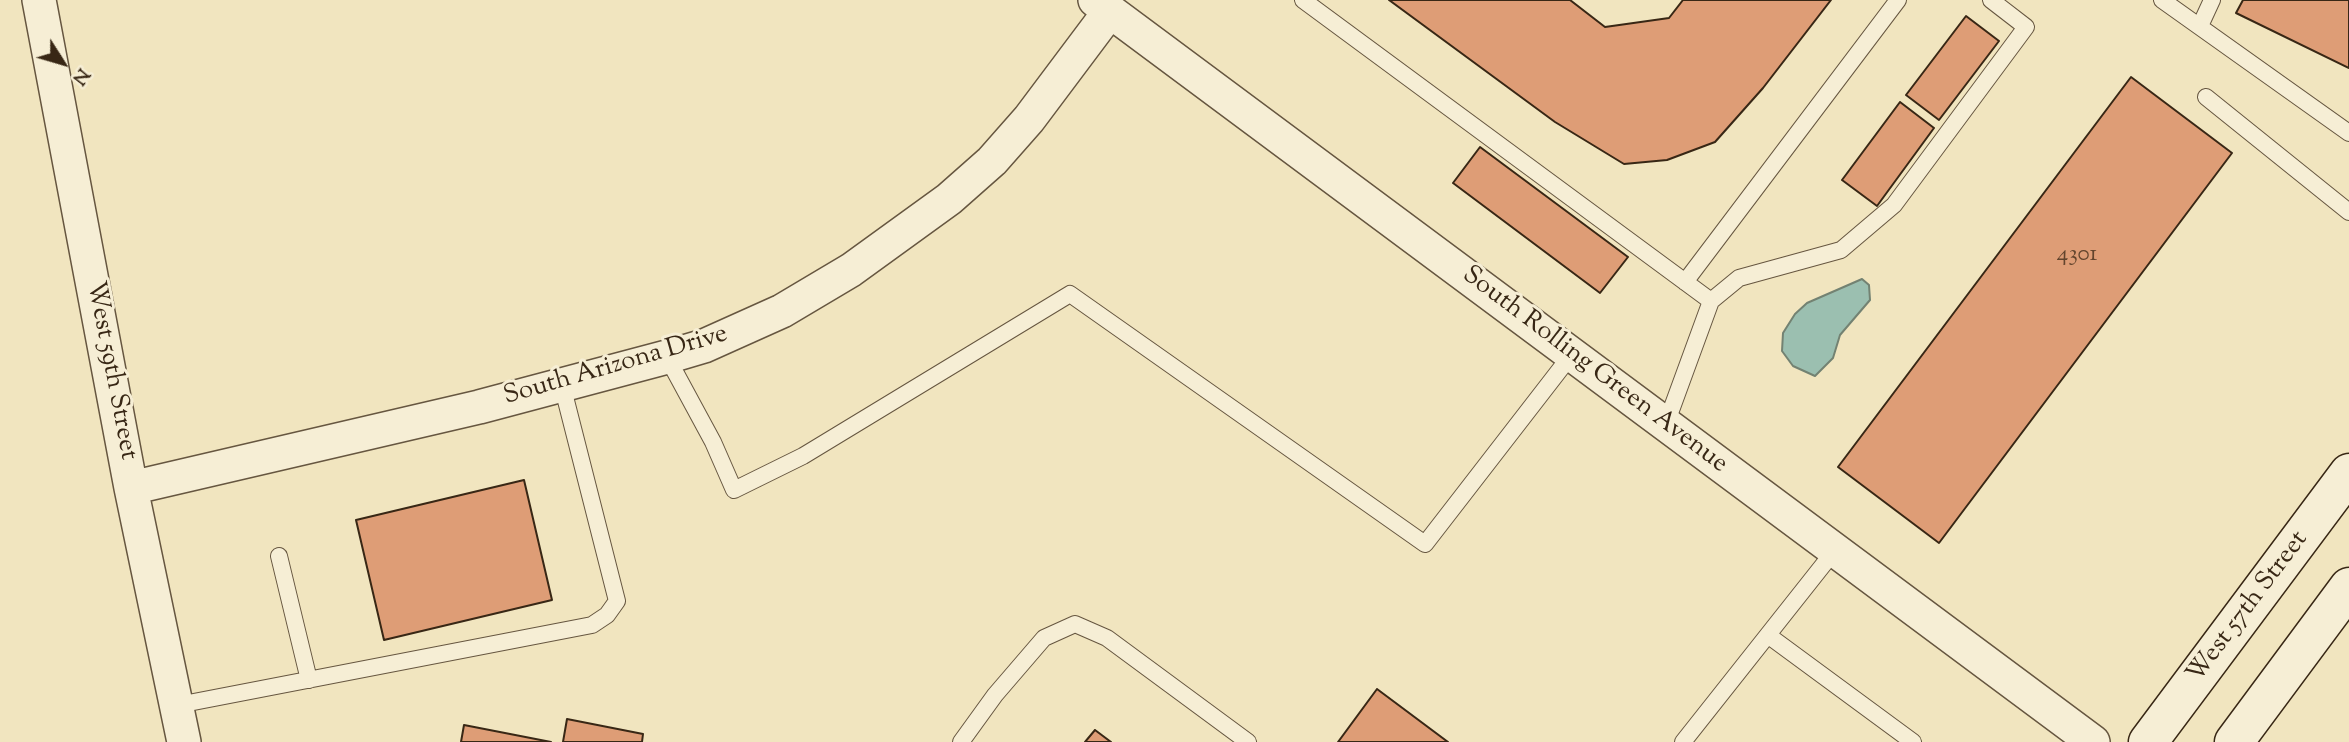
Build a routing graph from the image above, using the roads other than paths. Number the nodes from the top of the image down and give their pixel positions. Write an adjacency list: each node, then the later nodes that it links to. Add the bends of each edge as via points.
1 (39, 0): 19 (street, West 59th Street)
2 (1303, 0): 12 (lane)
3 (1898, 0): 12 (lane)
4 (1991, 0): 13 (lane, via 2026,27 1894,205 1841,250 1739,278)
5 (2162, 0): 8 (lane)
6 (2212, 0): 8 (lane)
7 (1108, 4): 14 (street, South Rolling Green Avenue); 15 (street, South Arizona Drive, via 1029,119 992,161 949,199 851,270 782,312)
8 (2200, 26): 10 (lane)
9 (2206, 97): 11 (lane)
10 (2349, 133)
11 (2349, 212)
12 (1685, 282): 13 (lane)
13 (1711, 301): 17 (lane)
14 (1572, 354): 15 (lane, via 1425,544 1070,294 803,456 734,489); 17 (street, South Rolling Green Avenue)
15 (667, 357): 16 (street, South Arizona Drive)
16 (562, 385): 19 (street, South Arizona Drive); 24 (lane, via 617,601 607,615 592,625)
17 (1666, 424): 20 (street, South Rolling Green Avenue)
18 (2349, 473): 32 (main road, West 57th Street)
19 (131, 488): 25 (street, West 59th Street)
20 (1835, 550): 23 (lane); 31 (street, South Rolling Green Avenue)
21 (279, 556): 24 (lane)
22 (2349, 587): 33 (main road)
23 (1769, 636): 29 (lane); 30 (lane)
24 (309, 680): 25 (lane)
25 (178, 705): 26 (street, West 59th Street)
26 (184, 742)
27 (961, 742): 28 (lane, via 1044,638 1075,624 1107,638)
28 (1248, 742)
29 (1683, 742)
30 (1913, 742)
31 (2093, 742)
32 (2148, 742)
33 (2234, 742)

